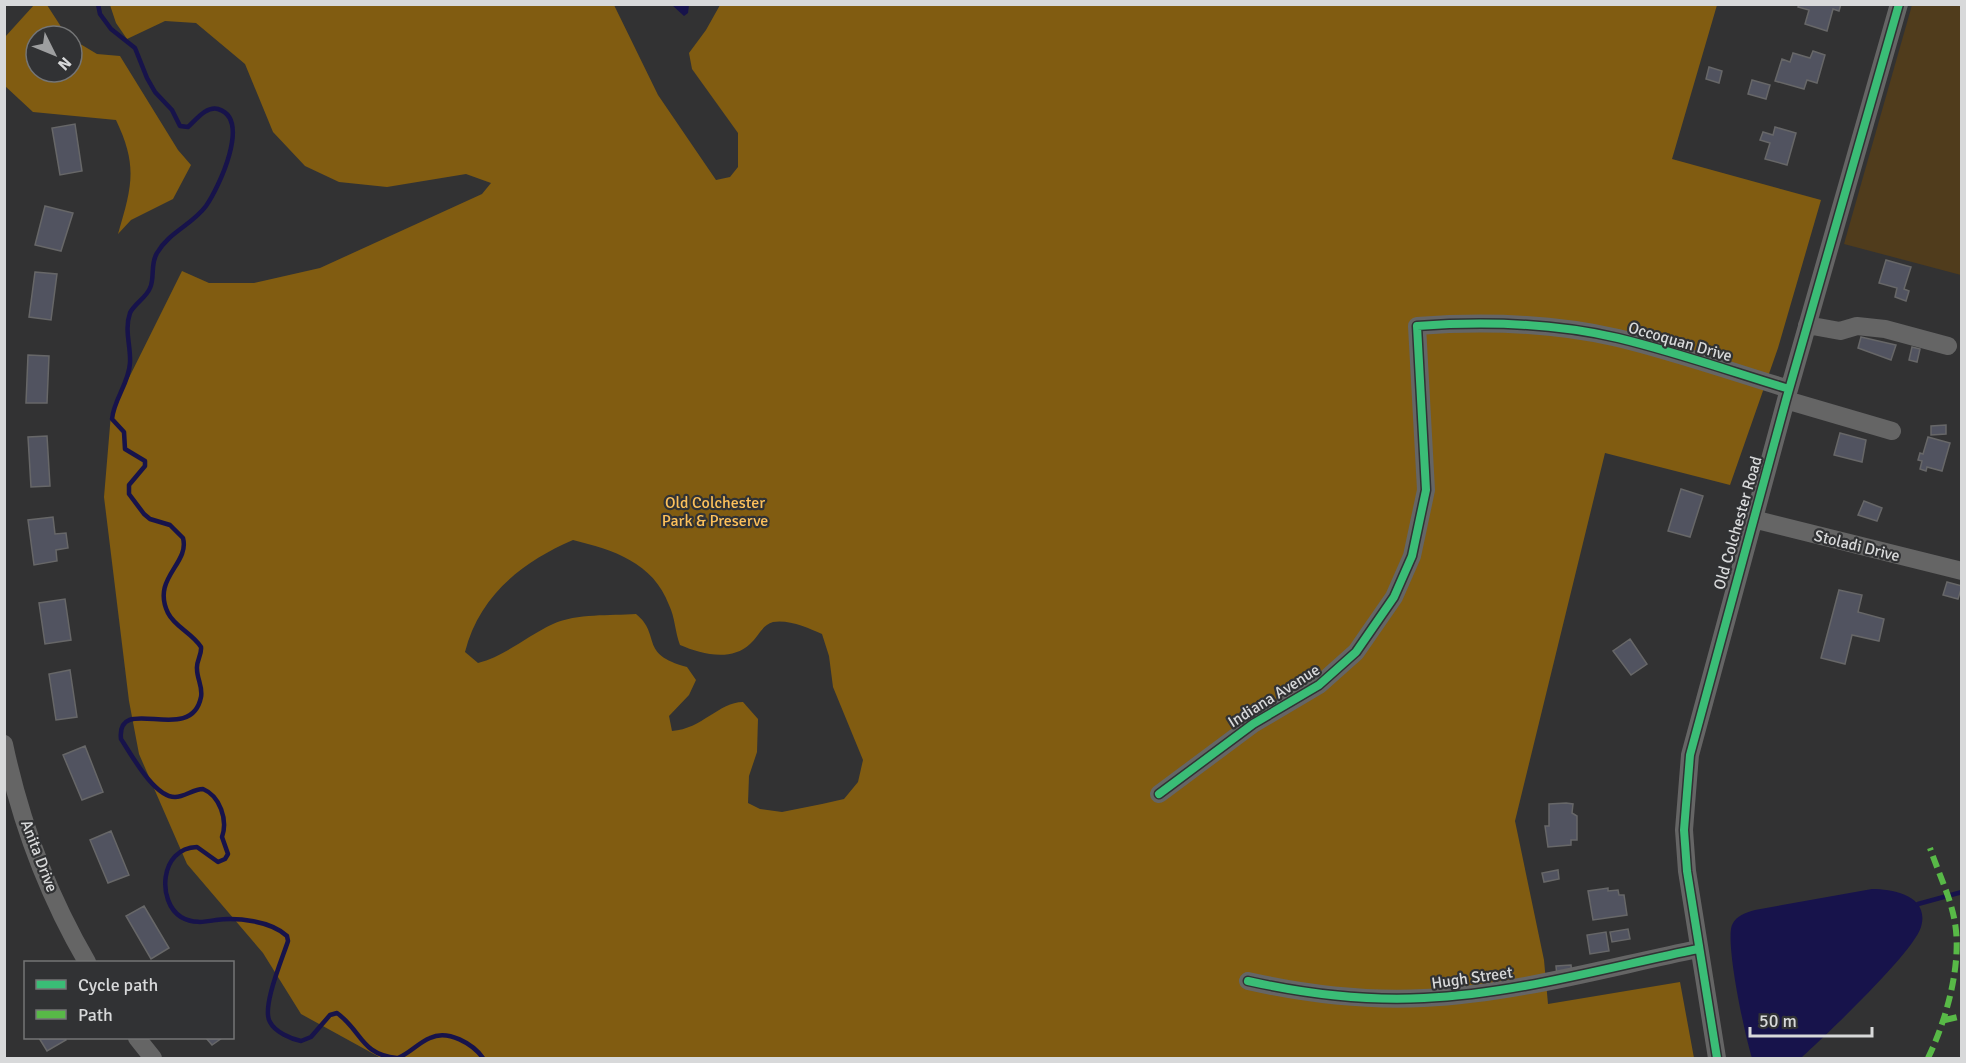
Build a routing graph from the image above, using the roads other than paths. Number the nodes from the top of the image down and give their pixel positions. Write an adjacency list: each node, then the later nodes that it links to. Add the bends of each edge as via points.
1 (1899, 4): 3 (street, Old Colchester Road)
2 (1417, 326): 5 (street, Occoquan Drive, via 1518,324 1618,338); 10 (street, Indiana Avenue, via 1426,490 1412,556 1394,597 1356,652 1319,685 1252,724)
3 (1807, 326): 4 (street, via 1839,331 1857,326 1885,329); 5 (street, Old Colchester Road)
4 (1948, 346)
5 (1788, 394): 6 (street, Occoquan Drive); 7 (street, Old Colchester Road)
6 (1892, 431)
7 (1753, 519): 8 (street, Stoladi Drive); 11 (street, Old Colchester Road, via 1696,726 1685,789 1686,871)
8 (1962, 571)
9 (4, 744): 12 (street, Anita Drive, via 42,870)
10 (1159, 794)
11 (1698, 949): 13 (street, Hugh Street, via 1485,992 1426,998 1336,996); 16 (street, Old Colchester Road)
12 (86, 961)
13 (1248, 981)
14 (138, 1039): 15 (street)
15 (153, 1059)
16 (1717, 1059)

